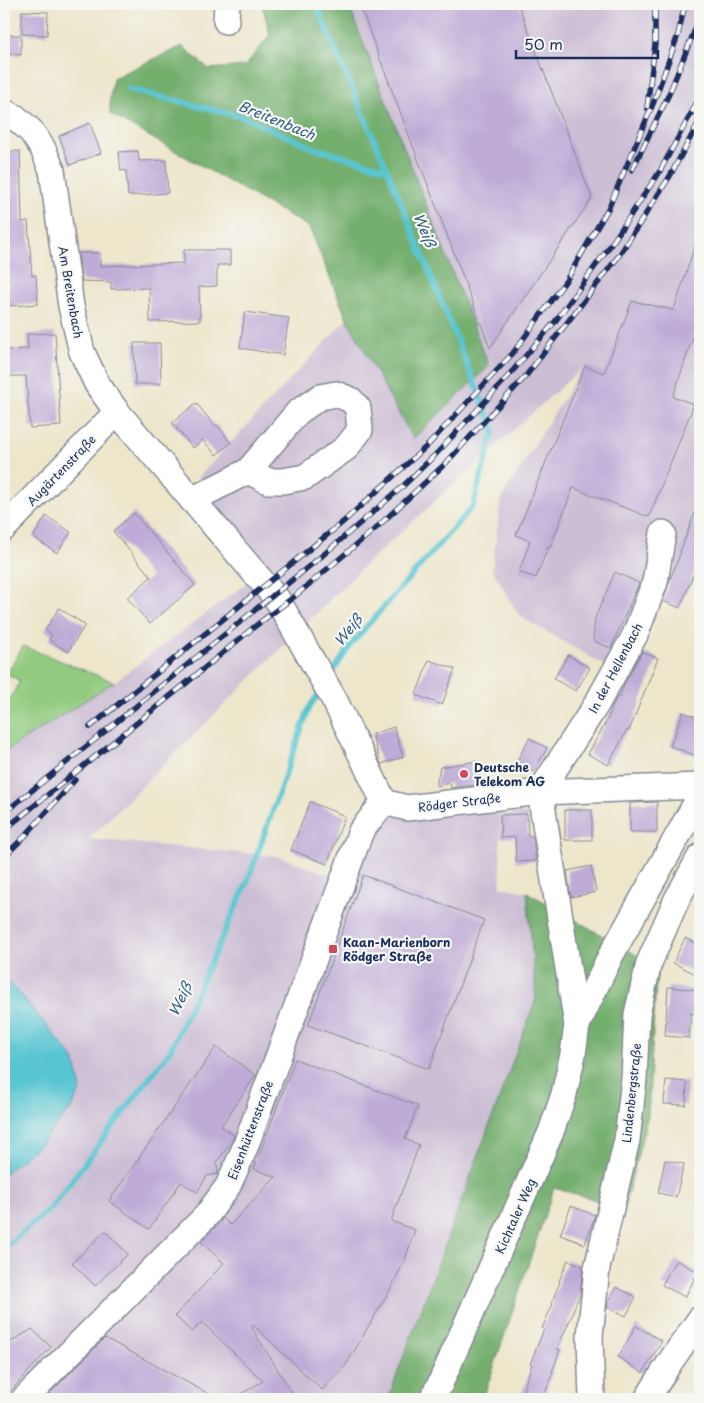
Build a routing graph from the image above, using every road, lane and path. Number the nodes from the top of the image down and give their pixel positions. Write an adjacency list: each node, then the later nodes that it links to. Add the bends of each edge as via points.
1 (4, 112): 2 (street, Am Breitenbach, via 31,130 52,170 71,306 82,352 97,384)
2 (117, 412): 4 (street, Am Breitenbach); 5 (street, Augärtenstraße)
3 (248, 471): 4 (street)
4 (192, 500): 9 (street, Am Breitenbach, via 276,599 336,701)
5 (4, 528)
6 (663, 533): 8 (street, In der Hellenbach, via 655,582 635,635 596,705)
7 (700, 786): 8 (street, Rödger Straße); 11 (street, Kichtaler Weg, via 695,805 611,955)
8 (540, 792): 9 (street, Rödger Straße, via 407,808); 11 (street, Kichtaler Weg)
9 (384, 802): 13 (street, Eisenhüttenstraße, via 362,831 228,1186 207,1215)
10 (700, 857): 15 (street, Lindenbergstraße, via 677,898 650,963 637,1014 627,1140 597,1268 590,1336)
11 (576, 1025): 14 (street, Kichtaler Weg, via 573,1054 552,1132)
12 (700, 1319): 16 (street)
13 (24, 1399)
14 (432, 1399)
15 (592, 1399)
16 (647, 1399)

